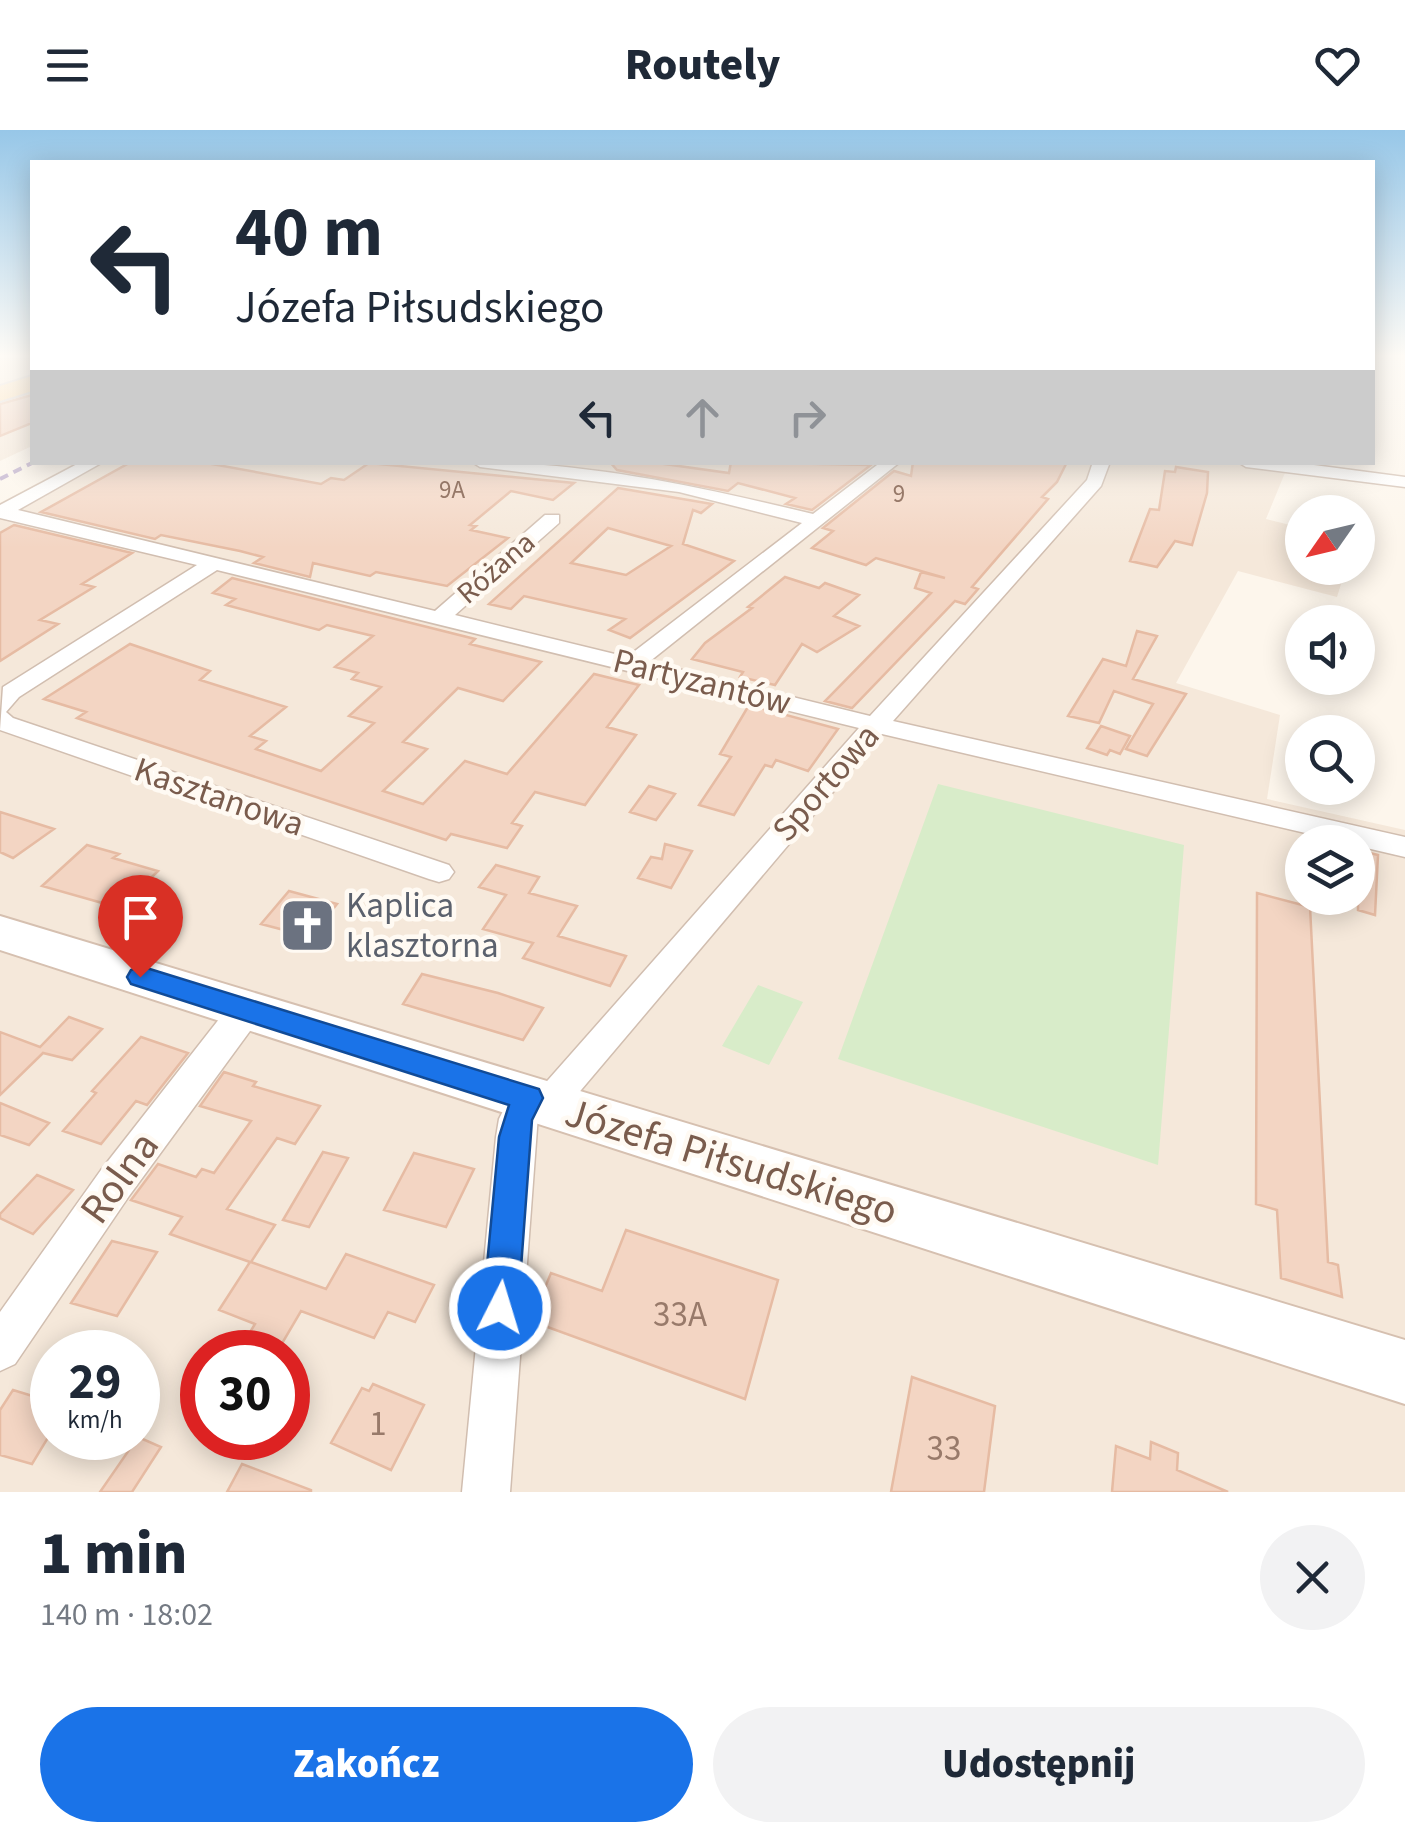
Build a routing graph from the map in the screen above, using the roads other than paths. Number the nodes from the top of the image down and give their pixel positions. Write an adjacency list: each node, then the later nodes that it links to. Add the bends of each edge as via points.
1 (89, 465): 7 (street)
2 (504, 465): 9 (street, via 679,487)
3 (888, 465): 9 (street)
4 (1101, 465): 15 (street, Sportowa, via 1095,482)
5 (1270, 465): 6 (street)
6 (1405, 482)
7 (0, 512): 10 (street, Partyzantów)
8 (552, 519): 11 (street, Różana)
9 (815, 520): 12 (street)
10 (213, 564): 11 (street, Partyzantów); 13 (street, via 11,692)
11 (439, 618): 12 (street, Partyzantów)
12 (631, 665): 15 (street, Partyzantów)
13 (0, 706)
14 (0, 718): 17 (street, Kasztanowa)
15 (876, 725): 16 (street, Partyzantów); 20 (street, Sportowa, via 563,1086)
16 (1405, 847)
17 (439, 872)
18 (0, 933): 19 (main road, Józefa Piłsudskiego)
19 (246, 1010): 20 (main road, Józefa Piłsudskiego); 21 (street, Rolna)
20 (539, 1102): 22 (main road, Józefa Piłsudskiego); 23 (street, via 517,1119)
21 (0, 1349)
22 (1405, 1372)
23 (486, 1492)

